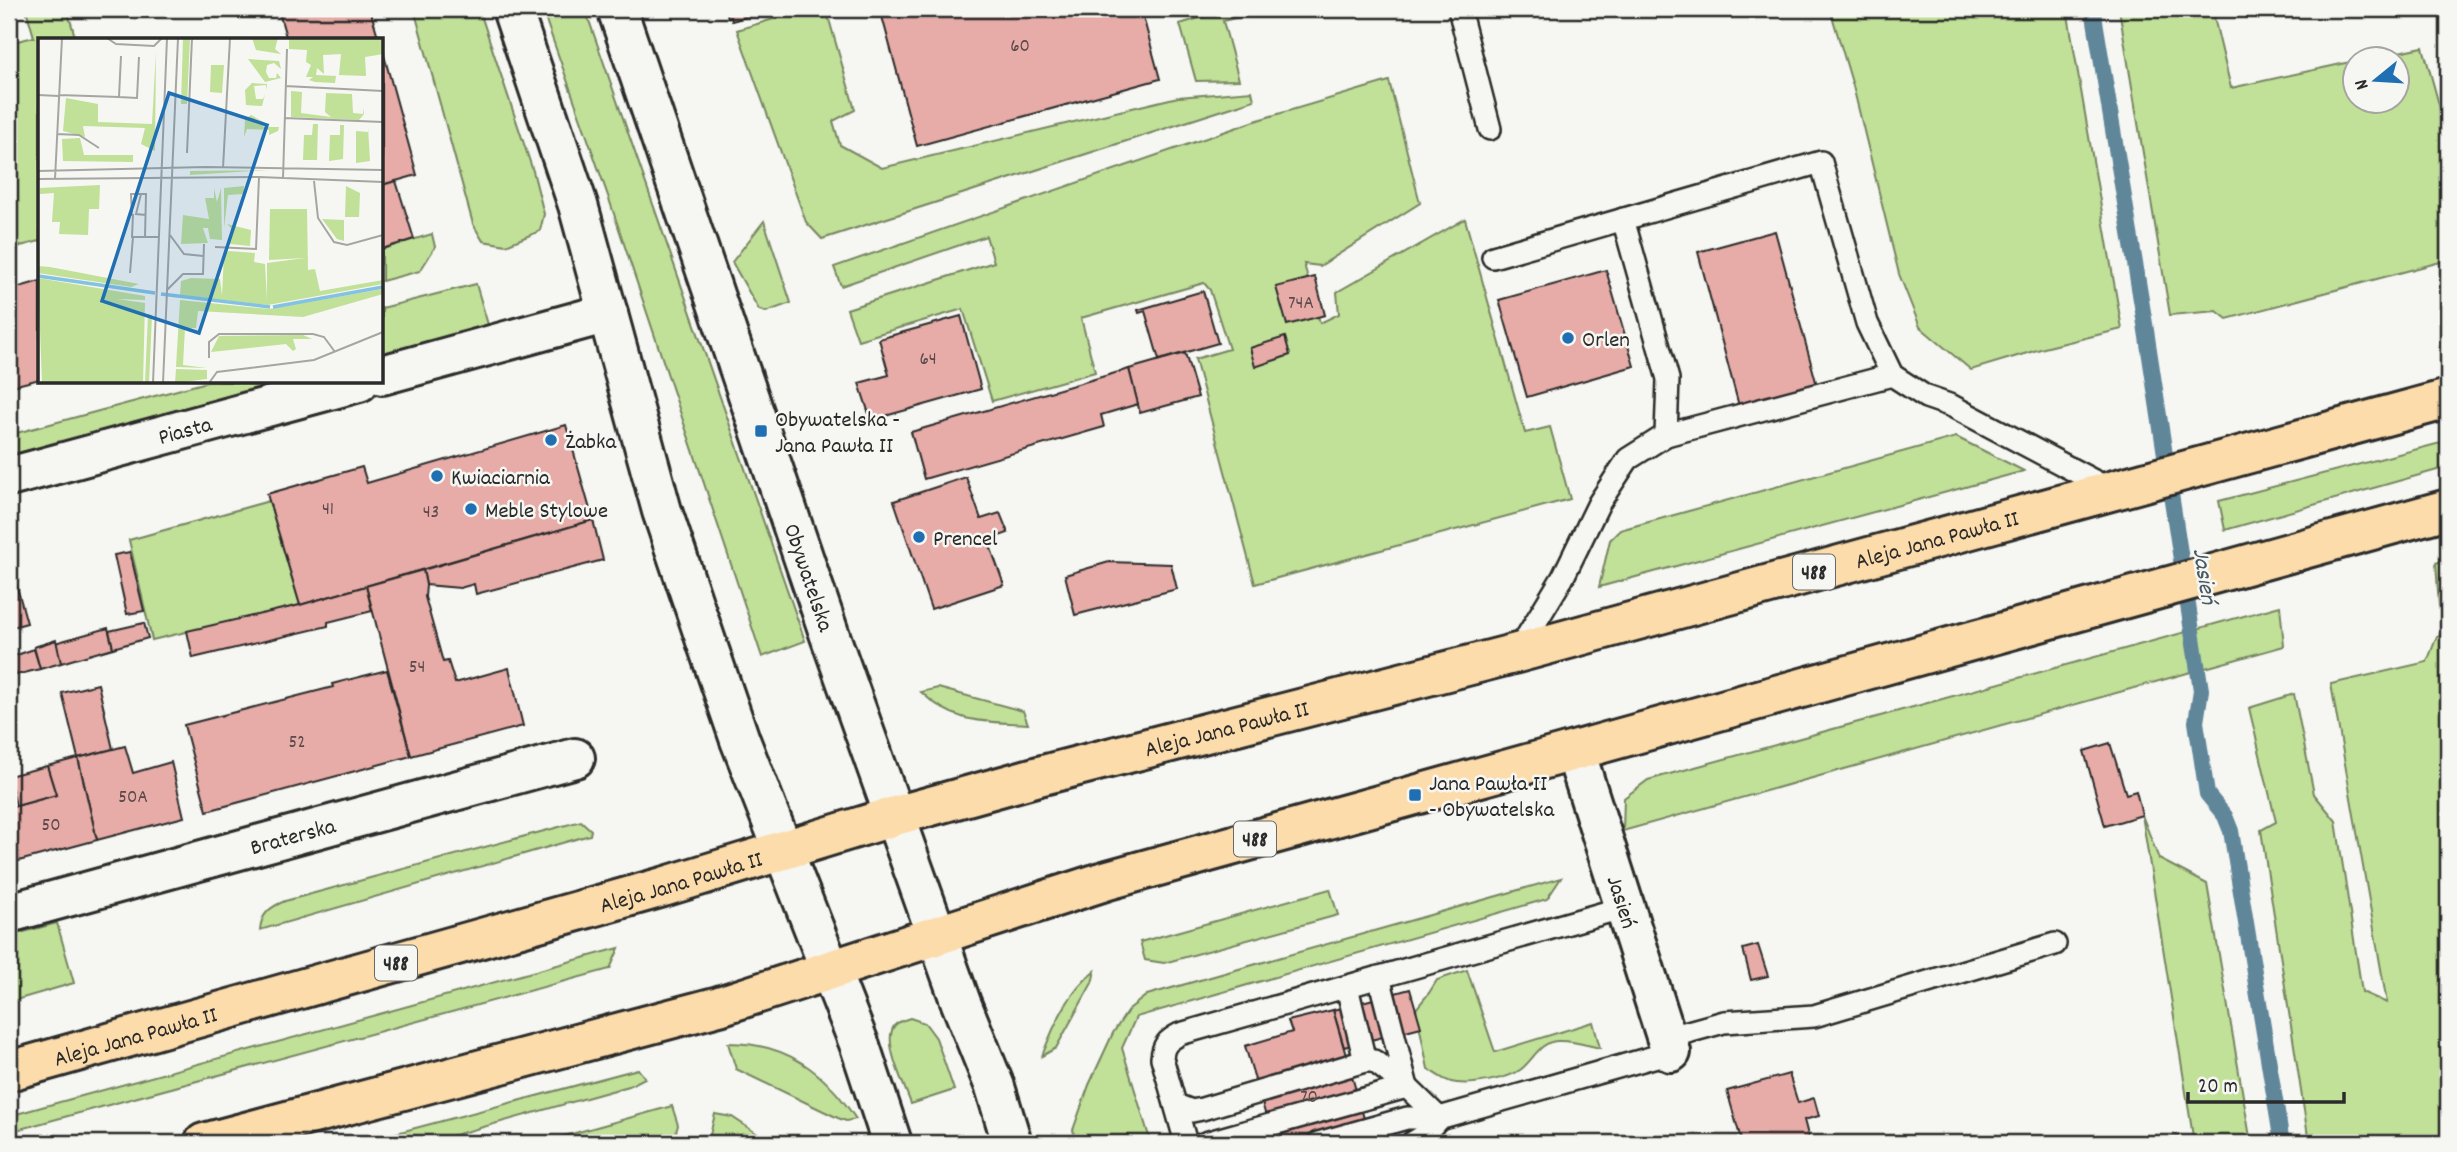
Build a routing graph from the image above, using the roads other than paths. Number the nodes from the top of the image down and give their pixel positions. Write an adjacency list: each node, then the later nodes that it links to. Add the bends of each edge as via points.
1 (512, 9): 7 (main road, via 578,205)
2 (617, 9): 19 (main road, Obywatelska)
3 (1459, 9): 4 (lane)
4 (1490, 130)
5 (1623, 219): 6 (lane); 9 (lane, via 1821,162 1867,323); 12 (lane, via 1668,379)
6 (1493, 257)
7 (608, 313): 8 (main road); 20 (main road, via 662,511)
8 (383, 375)
9 (1892, 375): 12 (lane); 14 (lane, via 1926,397)
10 (355, 383): 13 (main road, Piasta)
11 (2448, 399): 14 (main road, Aleja Jana Pawła II / 488)
12 (1666, 435): 16 (lane, via 1628,459 1621,469)
13 (9, 477)
14 (2120, 488): 16 (main road, Aleja Jana Pawła II / 488)
15 (2448, 509): 17 (main road, 488)
16 (1517, 653): 19 (main road, Aleja Jana Pawła II / 488)
17 (1575, 751): 21 (main road, Jasień); 23 (main road, 488, via 1108,880)
18 (575, 758): 22 (main road, Braterska)
19 (895, 816): 20 (main road, Aleja Jana Pawła II / 488); 23 (main road, Obywatelska)
20 (783, 851): 25 (main road); 30 (main road, Aleja Jana Pawła II / 488)
21 (1625, 907): 26 (lane); 28 (main road, Jasień)
22 (9, 914)
23 (937, 935): 25 (main road, 488); 37 (main road, Obywatelska)
24 (2055, 944): 28 (lane, via 1814,1016 1724,1022)
25 (830, 970): 35 (main road, 488, via 719,1006); 36 (main road)
26 (1379, 977): 27 (lane); 31 (lane)
27 (1347, 987): 29 (lane); 32 (lane, via 1169,1040 1162,1058)
28 (1669, 1045): 33 (lane)
29 (1365, 1061): 31 (lane, via 1374,1061); 32 (lane, via 1202,1109)
30 (9, 1071)
31 (1407, 1087): 33 (lane); 34 (lane)
32 (1176, 1105): 34 (lane)
33 (1439, 1118): 38 (lane, via 1407,1118); 39 (lane)
34 (1193, 1142)
35 (204, 1143)
36 (892, 1143)
37 (1012, 1143)
38 (1318, 1143)
39 (1412, 1143)

